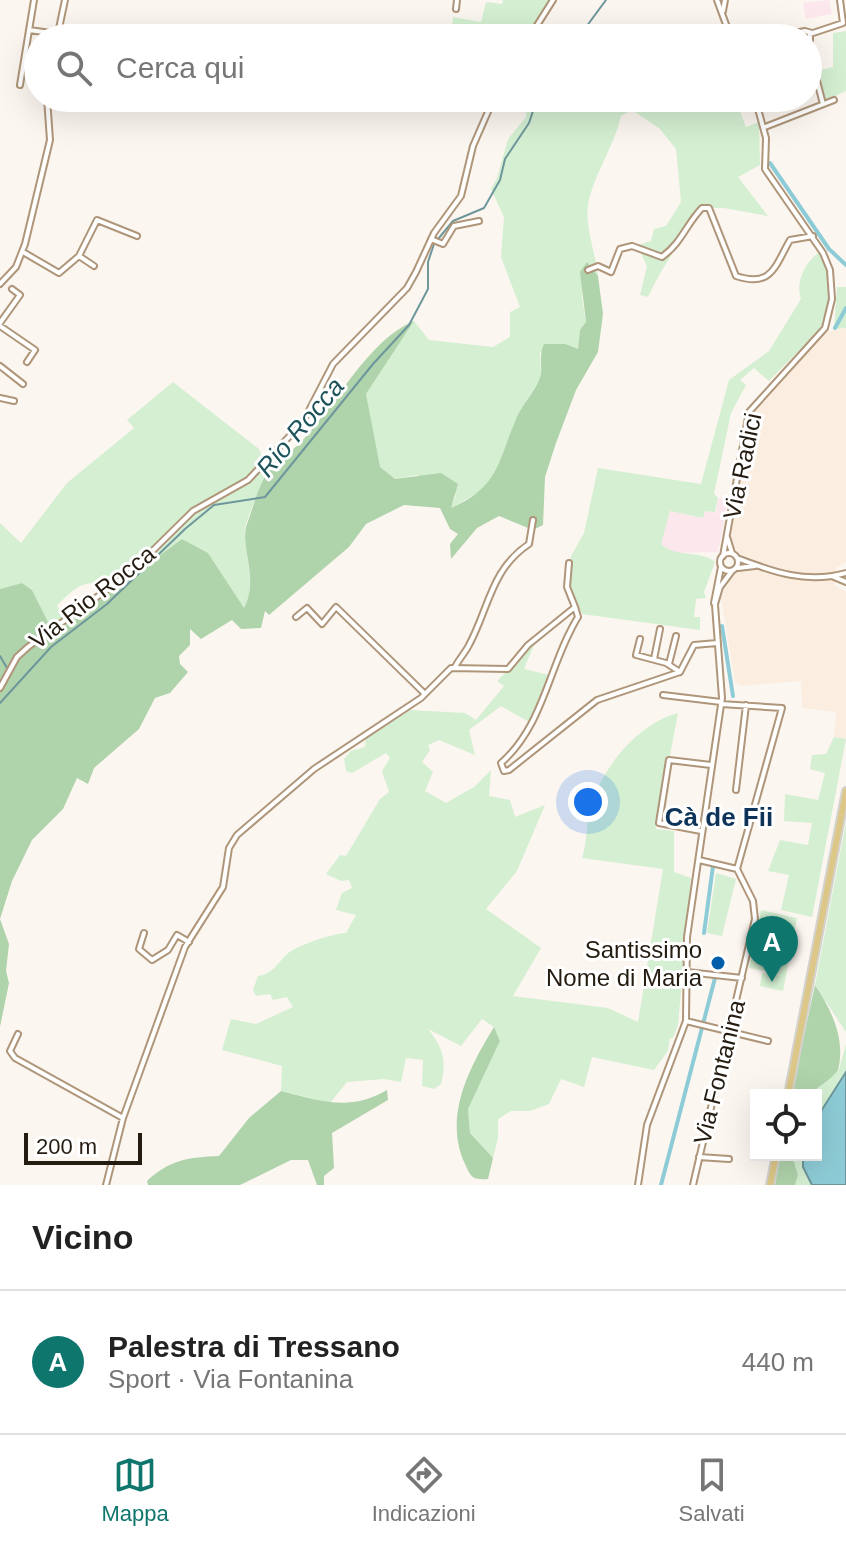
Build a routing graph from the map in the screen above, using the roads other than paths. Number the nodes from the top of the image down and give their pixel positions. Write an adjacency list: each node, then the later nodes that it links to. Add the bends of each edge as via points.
1 (34, 0): 8 (street)
2 (65, 0): 9 (street)
3 (457, 0): 7 (street)
4 (553, 0): 10 (street)
5 (721, 0): 11 (street)
6 (840, 0): 12 (street, via 843,23)
7 (456, 9)
8 (30, 24)
9 (60, 24)
10 (538, 24)
11 (726, 24)
12 (822, 30)
13 (24, 61): 14 (street)
14 (20, 85)
15 (822, 100): 17 (street)
16 (834, 100): 17 (street)
17 (823, 104)
18 (48, 112): 27 (street, via 50,140)
19 (488, 112): 26 (street, Via Rio Rocca, via 461,196)
20 (760, 112): 22 (street, Via Radici)
21 (803, 112): 22 (street)
22 (765, 127): 25 (street, Via Radici, via 765,169)
23 (479, 221): 26 (street, via 454,226 443,244)
24 (137, 236): 28 (street, via 97,220)
25 (813, 236): 30 (street, via 790,240 777,267 752,281 736,276 709,208 702,208 682,241 662,257 632,246 620,249 611,272 598,266); 40 (street, Via Radici, via 830,270 830,316 817,338 749,412)
26 (434, 241): 61 (street, Via Rio Rocca, via 407,288 333,364 303,422 264,465 230,493 193,511 130,573 28,647)
27 (23, 252): 28 (street, via 59,273); 31 (street)
28 (79, 256): 29 (street)
29 (94, 266)
30 (588, 270)
31 (0, 284)
32 (12, 289): 33 (street, via 20,295)
33 (0, 324): 34 (street, via 35,350)
34 (27, 362)
35 (0, 366): 36 (street)
36 (23, 384)
37 (0, 398): 38 (street)
38 (14, 401)
39 (533, 520): 59 (street, via 529,544 512,555 488,592 469,646)
40 (727, 537): 41 (street, Via Radici); 42 (street, Via Radici)
41 (723, 556): 42 (street); 44 (street, Via Radici)
42 (736, 556): 45 (street); 46 (street)
43 (569, 563): 51 (street, via 567,587)
44 (721, 565): 46 (street); 50 (street, Via Radici)
45 (755, 566): 46 (street); 48 (street, via 808,578)
46 (734, 570): 50 (street, via 720,587)
47 (846, 573): 48 (street)
48 (834, 577): 49 (street)
49 (846, 582)
50 (715, 605): 56 (street, Via Radici)
51 (575, 607): 59 (street, via 528,645 508,669); 60 (street, via 578,617 564,639 549,685 521,745 501,763 504,771 597,700)
52 (296, 617): 62 (street, via 304,607 322,624 336,607)
53 (660, 629): 57 (street)
54 (676, 636): 58 (street)
55 (640, 639): 57 (street, via 636,655)
56 (717, 643): 60 (street, via 694,645); 64 (street, Via Radici)
57 (654, 659): 58 (street)
58 (669, 664): 60 (street)
59 (455, 667): 62 (street)
60 (680, 672)
61 (0, 688)
62 (425, 694): 73 (street, via 314,769 237,835 229,848 223,887)
63 (663, 695): 64 (street)
64 (721, 703): 65 (street); 66 (street, Via Radici)
65 (746, 705): 67 (street); 71 (street, via 782,708)
66 (711, 765): 69 (street, Via Radici); 69 (street, via 669,760 659,823)
67 (736, 790)
68 (846, 791): 80 (main road)
69 (702, 831): 70 (street, Via Radici)
70 (699, 860): 71 (street); 74 (street, Via Radici)
71 (737, 869): 75 (street, Via Fontanina, via 756,909)
72 (144, 933): 73 (street, via 139,949 152,960 168,950 177,935)
73 (189, 942): 81 (street)
74 (687, 972): 75 (street); 76 (street, Via Radici)
75 (742, 978): 77 (street, Via Fontanina)
76 (686, 1021): 77 (street); 86 (street, Via Radici, via 647,1125)
77 (730, 1032): 79 (street); 82 (street, Via Fontanina)
78 (18, 1034): 81 (street, via 11,1054)
79 (768, 1041)
80 (789, 1089)
81 (123, 1118): 85 (street)
82 (699, 1157): 83 (street); 87 (street, Via Fontanina)
83 (729, 1159)
84 (775, 1161): 88 (main road)
85 (106, 1185)
86 (638, 1185)
87 (693, 1185)
88 (770, 1185)

